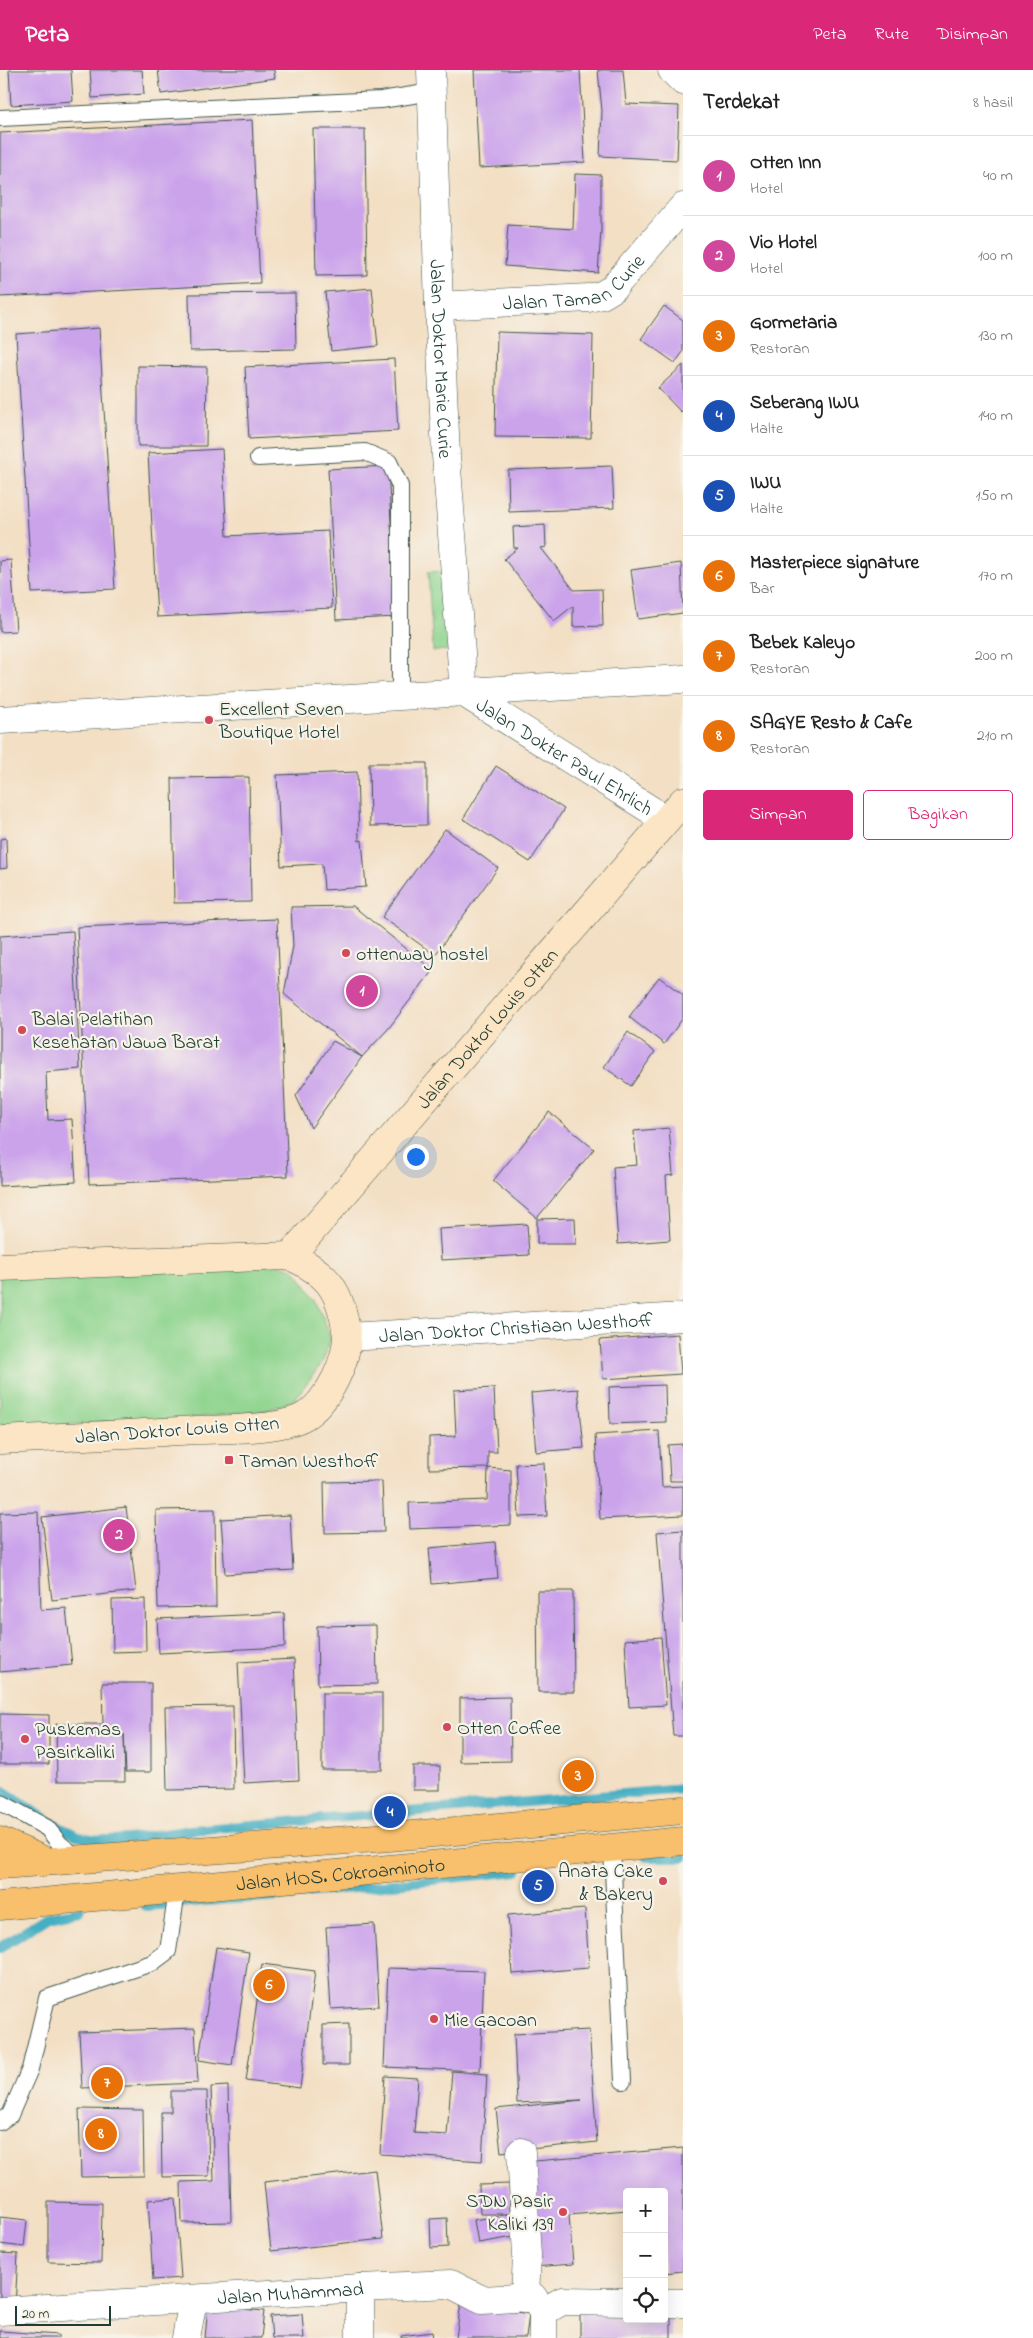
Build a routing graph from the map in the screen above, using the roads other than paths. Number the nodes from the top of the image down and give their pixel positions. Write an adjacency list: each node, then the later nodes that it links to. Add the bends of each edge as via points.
1 (672, 70): 3 (street)
2 (432, 81): 4 (lane, via 381,100); 6 (street, Jalan Doktor Marie Curie)
3 (683, 81)
4 (0, 118)
5 (683, 207): 6 (street, Jalan Taman Curie, via 612,289 602,295)
6 (439, 306): 9 (street, Jalan Doktor Marie Curie, via 446,455)
7 (258, 458): 10 (lane, via 365,452 389,462 400,486)
8 (683, 679): 9 (street, Jalan Dokter Paul Ehrlich)
9 (464, 693): 10 (street, Jalan Dokter Paul Ehrlich); 13 (street, Jalan Dokter Paul Ehrlich, via 651,810)
10 (400, 697): 11 (street, Jalan Dokter Paul Ehrlich)
11 (0, 720)
12 (683, 800): 13 (main road, Jalan Doktor Louis Otten)
13 (663, 822): 14 (main road, Jalan Doktor Louis Otten)
14 (290, 1256): 15 (main road, Jalan Doktor Louis Otten); 17 (main road, Jalan Doktor Louis Otten, via 313,1266 330,1284 343,1308)
15 (0, 1267)
16 (683, 1317): 17 (street, Jalan Doktor Christiaan Westhoff)
17 (348, 1337): 18 (main road, Jalan Doktor Louis Otten, via 338,1375 324,1400 302,1417 280,1424)
18 (0, 1440)
19 (0, 1802): 24 (lane, via 47,1828 60,1844)
20 (683, 1810): 24 (highway, Jalan HOS. Cokroaminoto, via 390,1837)
21 (683, 1841): 23 (highway, Jalan HOS. Cokroaminoto)
22 (0, 1842): 25 (highway)
23 (612, 1849): 27 (highway, Jalan HOS. Cokroaminoto); 31 (lane)
24 (80, 1859): 25 (highway, Jalan HOS. Cokroaminoto)
25 (46, 1862): 26 (highway, Jalan HOS. Cokroaminoto)
26 (0, 1865)
27 (177, 1891): 28 (highway, Jalan HOS. Cokroaminoto); 32 (lane, via 168,1951 152,1963 47,1998 30,2069 10,2115)
28 (50, 1902): 29 (highway, Jalan HOS. Cokroaminoto); 30 (highway)
29 (0, 1906)
30 (0, 1924)
31 (623, 2081)
32 (0, 2122)
33 (521, 2152): 40 (street, via 527,2255)
34 (360, 2288): 35 (street, Jalan Muhammad); 40 (street, Jalan Muhammad, via 451,2284 482,2300); 42 (street)
35 (192, 2300): 39 (street, Jalan Muhammad); 41 (street)
36 (623, 2302): 40 (street, via 562,2301)
37 (668, 2303): 38 (street)
38 (683, 2303)
39 (0, 2311)
40 (537, 2316)
41 (186, 2338)
42 (360, 2338)

